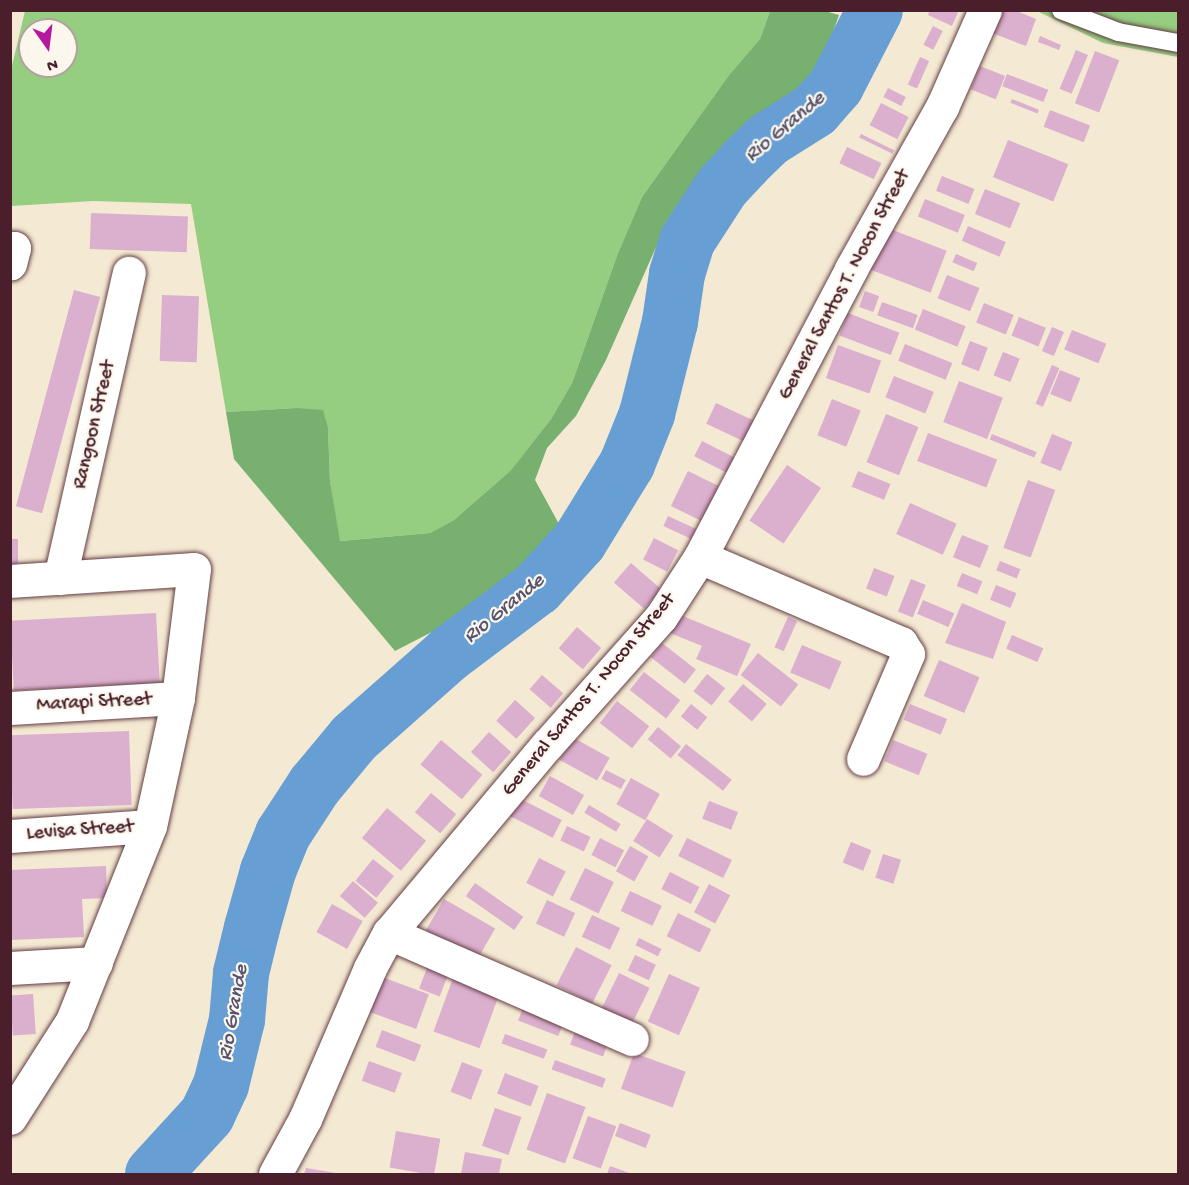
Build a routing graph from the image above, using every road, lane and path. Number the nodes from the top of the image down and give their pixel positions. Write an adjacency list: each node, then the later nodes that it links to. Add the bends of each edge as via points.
1 (986, 10): 5 (street, General Santos T. Nocon Street, via 942,106 851,269)
2 (1061, 10): 3 (lane, via 1118,32)
3 (1179, 43)
4 (129, 273): 6 (street, Rangoon Street)
5 (700, 557): 10 (street, via 901,644 908,654); 13 (street, General Santos T. Nocon Street, via 661,617)
6 (60, 578): 7 (street); 8 (street, via 195,569)
7 (10, 581)
8 (178, 698): 9 (street, Marapi Street); 11 (street)
9 (10, 708)
10 (863, 759)
11 (150, 826): 12 (street, Levisa Street); 14 (street)
12 (10, 836)
13 (389, 933): 16 (street); 18 (street, General Santos T. Nocon Street, via 305,1119)
14 (96, 963): 15 (street); 17 (street, via 72,1021 40,1074)
15 (10, 968)
16 (632, 1039)
17 (14, 1104)
18 (275, 1174)

